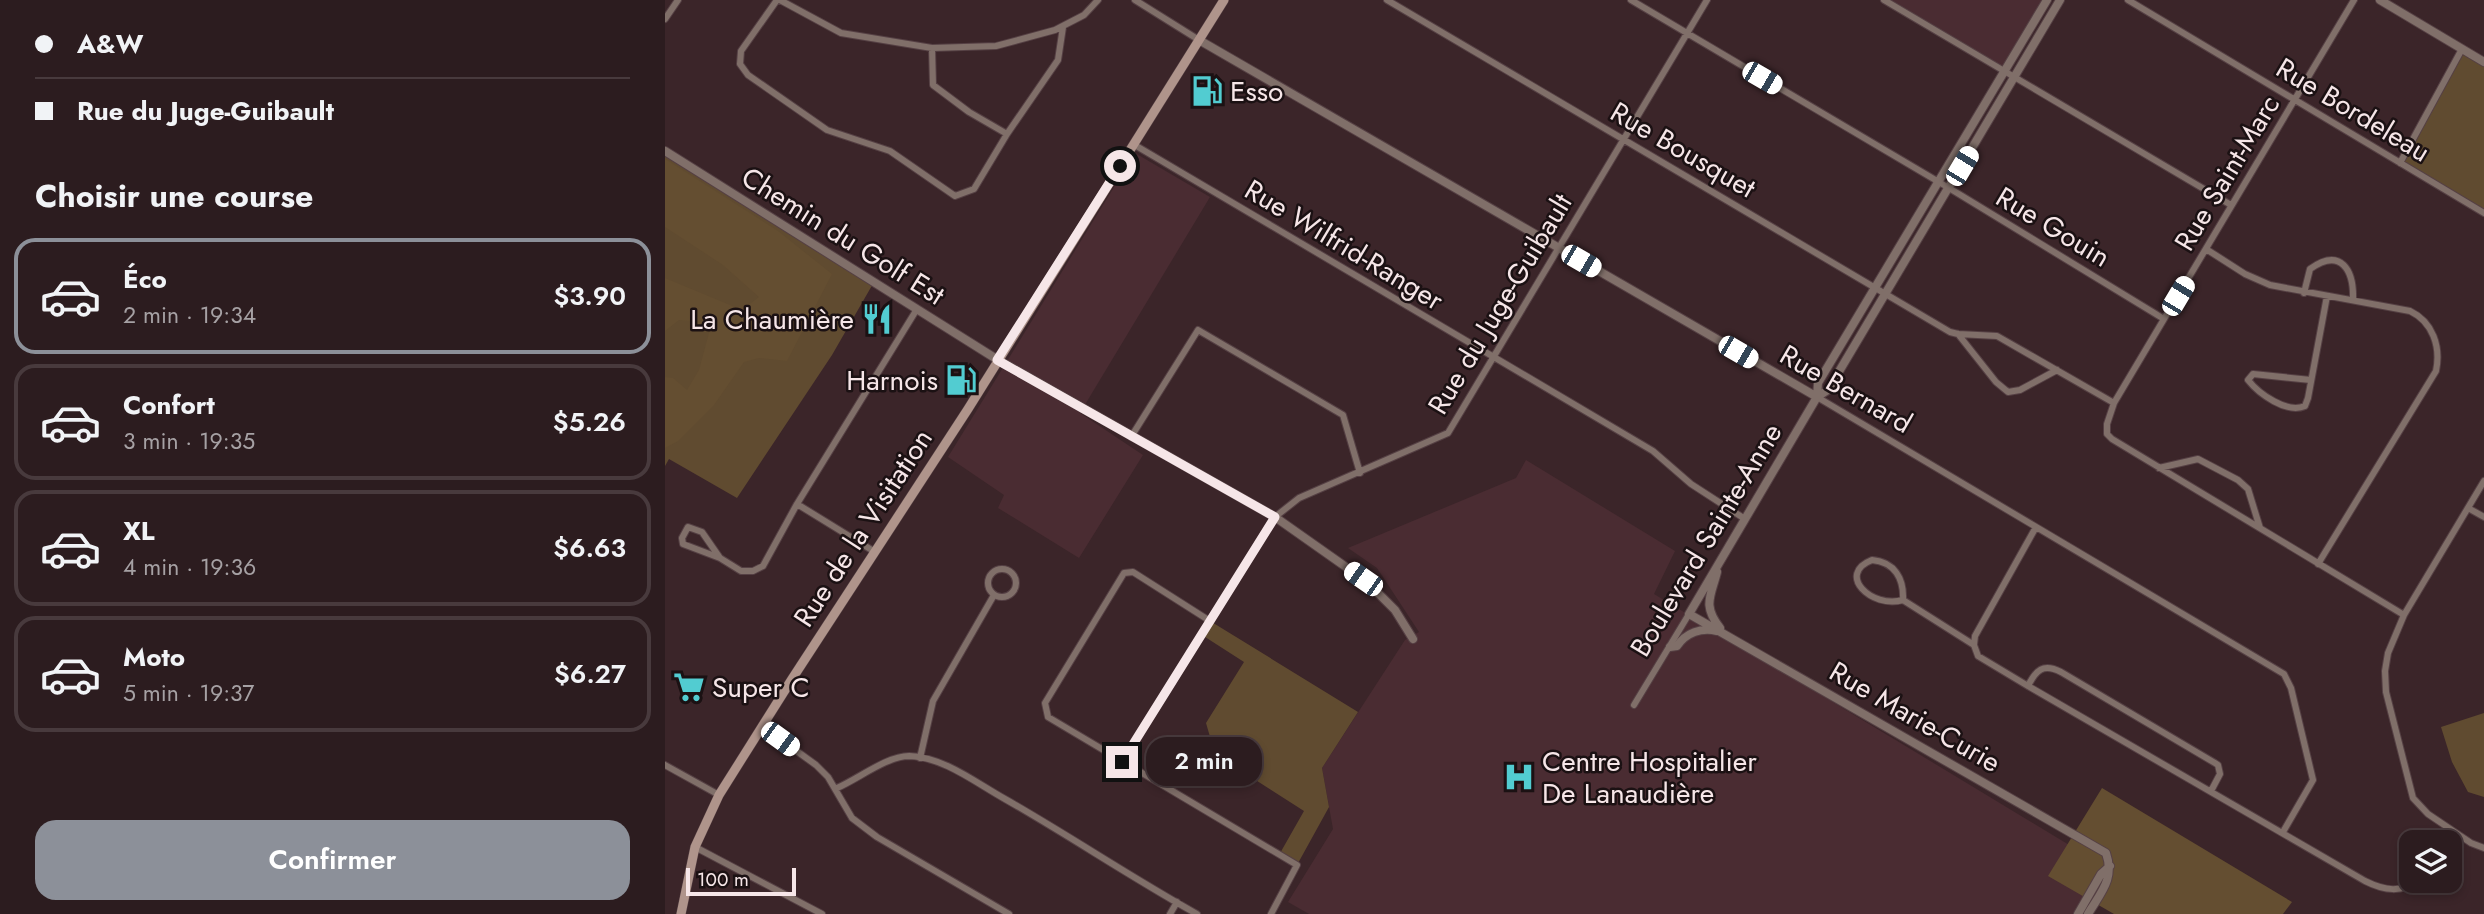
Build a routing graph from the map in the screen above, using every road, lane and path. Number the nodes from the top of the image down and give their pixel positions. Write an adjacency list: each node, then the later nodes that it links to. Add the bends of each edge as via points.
1 (678, 0): 15 (street)
2 (778, 0): 19 (street, via 841,33); 25 (street, via 741,51 740,64 748,75 827,130 890,151 955,196 974,189)
3 (1098, 0): 16 (street)
4 (1135, 0): 18 (street)
5 (1224, 0): 18 (main road, Rue de la Visitation)
6 (1387, 0): 26 (street, Rue Bousquet)
7 (1631, 0): 17 (street, Rue Gouin)
8 (1707, 0): 17 (street, Rue du Juge-Guibault)
9 (1884, 0): 22 (street)
10 (2047, 0): 22 (street, Boulevard Sainte-Anne)
11 (2060, 0): 23 (street, Boulevard Sainte-Anne)
12 (2128, 0): 24 (street, Rue Bordeleau)
13 (2354, 0): 24 (street, Rue Saint-Marc)
14 (2380, 0): 20 (street)
15 (665, 19)
16 (1063, 27): 19 (street, via 996,46); 25 (street, via 1058,60)
17 (1687, 34): 26 (street, Rue du Juge-Guibault); 30 (street, Rue Gouin)
18 (1199, 40): 27 (main road, Rue de la Visitation); 34 (street, Rue Bernard)
19 (932, 48): 25 (street, via 933,85)
20 (2462, 49): 21 (street); 29 (street)
21 (2484, 62)
22 (2005, 71): 23 (street); 30 (street, Boulevard Sainte-Anne)
23 (2015, 77): 31 (street, Boulevard Sainte-Anne); 32 (street)
24 (2295, 99): 29 (street, Rue Bordeleau); 32 (street, Rue Saint-Marc)
25 (1007, 134)
26 (1623, 139): 34 (street, Rue du Juge-Guibault); 36 (street, Rue Bousquet)
27 (1133, 144): 44 (street, Rue Wilfrid-Ranger); 45 (main road, Rue de la Visitation)
28 (665, 151): 41 (street, Chemin du Golf Est)
29 (2400, 163): 33 (street, Rue Bordeleau)
30 (1938, 182): 31 (street, Rue Gouin); 36 (street, Boulevard Sainte-Anne)
31 (1949, 188): 37 (street, Boulevard Sainte-Anne); 42 (street, Rue Gouin)
32 (2231, 205): 35 (street, Rue Saint-Marc)
33 (2484, 213)
34 (1559, 249): 44 (street, Rue du Juge-Guibault); 48 (street, Rue Bernard)
35 (2206, 249): 38 (street, via 2245,274); 42 (street, Rue Saint-Marc)
36 (1876, 286): 37 (street, Rue Bousquet); 48 (street, Boulevard Sainte-Anne, via 1818,383)
37 (1886, 292): 43 (street, Rue Bousquet); 48 (street, Boulevard Sainte-Anne, via 1828,390)
38 (2304, 293): 39 (street); 40 (street, via 2310,269 2323,260 2335,261 2349,271)
39 (2327, 296): 40 (street); 47 (street)
40 (2353, 300): 64 (street, via 2419,316 2433,333 2438,363 2419,402)
41 (916, 309): 45 (street, Chemin du Golf Est); 54 (street)
42 (2164, 319): 49 (street, Rue Saint-Marc)
43 (1958, 334): 46 (street, Rue Bousquet, via 1997,336); 46 (street, Rue Bousquet, via 2008,392)
44 (1495, 358): 52 (street, Rue du Juge-Guibault, via 1448,433); 58 (street, Rue Wilfrid-Ranger, via 1653,451 1691,484)
45 (997, 360): 50 (street, Chemin du Golf Est); 61 (main road, Rue de la Visitation)
46 (2057, 370): 49 (street, Rue Bousquet)
47 (2311, 380): 47 (street, via 2305,406 2298,409 2280,403 2248,380 2262,373)
48 (1817, 397): 58 (street, Boulevard Sainte-Anne); 59 (street, Rue Bernard)
49 (2114, 403): 51 (street, via 2107,434)
50 (1131, 438): 52 (street, via 1198,330 1343,415); 56 (street, Chemin du Golf Est)
51 (2159, 468): 60 (street); 60 (street, via 2203,460 2238,480 2250,492)
52 (1360, 473): 56 (street, Rue du Juge-Guibault, via 1299,498)
53 (2484, 481): 55 (street)
54 (797, 504): 61 (street); 62 (street, via 762,566 741,571)
55 (2468, 508): 57 (street); 68 (street)
56 (1275, 517): 69 (street, Rue du Juge-Guibault); 72 (street, Chemin du Golf Est, via 1363,579 1395,610)
57 (2484, 517)
58 (1745, 519): 63 (street, Boulevard Sainte-Anne)
59 (2036, 527): 73 (street); 85 (street, Rue Bernard, via 2284,674 2313,780)
60 (2260, 528): 64 (street)
61 (875, 552): 77 (main road, Rue de la Visitation)
62 (720, 558): 62 (street, via 683,544 688,527 702,532)
63 (1718, 564): 67 (street, Boulevard Sainte-Anne); 71 (street, via 1708,607 1714,621)
64 (2318, 564): 68 (street)
65 (994, 594): 65 (street, via 988,582 992,574 1000,569 1009,571 1015,578 1014,590 1007,596); 78 (street, via 933,701)
66 (1903, 600): 66 (street, via 1904,585 1897,572 1878,560 1863,563 1858,582 1864,593 1893,603); 73 (street)
67 (1689, 614): 70 (street, Rue Marie-Curie); 74 (street, Boulevard Sainte-Anne)
68 (2404, 615): 84 (street, via 2388,653 2386,692 2413,798)
69 (1210, 621): 79 (street, Rue du Juge-Guibault); 79 (street, via 1133,572 1124,573 1045,703 1048,717)
70 (1723, 633): 71 (street, Rue Marie-Curie); 74 (street, via 1700,631)
71 (1733, 638): 89 (street, Rue Marie-Curie, via 2105,853)
72 (1413, 639)
73 (1974, 645): 75 (street, via 1978,656)
74 (1670, 647): 76 (street, Boulevard Sainte-Anne)
75 (2028, 686): 82 (street); 82 (street, via 2035,671 2042,668 2061,672 2218,765 2220,774)
76 (1634, 705)
77 (762, 726): 81 (street, via 816,765); 83 (main road, Rue de la Visitation)
78 (920, 758): 81 (street, via 892,760); 91 (street, via 949,767)
79 (1122, 762): 97 (street, via 1297,865)
80 (665, 765): 83 (street)
81 (837, 788): 94 (street, via 852,818 877,837)
82 (2211, 791): 85 (street)
83 (719, 795): 87 (main road, Rue de la Visitation)
84 (2452, 830)
85 (2283, 832): 90 (street, via 2383,889)
86 (2462, 836): 88 (street)
87 (695, 847): 92 (street); 93 (main road, Rue de la Visitation)
88 (2484, 848)
89 (2110, 866): 98 (street); 99 (street, via 2109,879)
90 (2399, 890)
91 (1177, 902): 95 (street); 96 (street)
92 (817, 913)
93 (681, 914)
94 (1010, 914)
95 (1170, 914)
96 (1197, 914)
97 (1271, 914)
98 (2078, 914)
99 (2088, 914)

